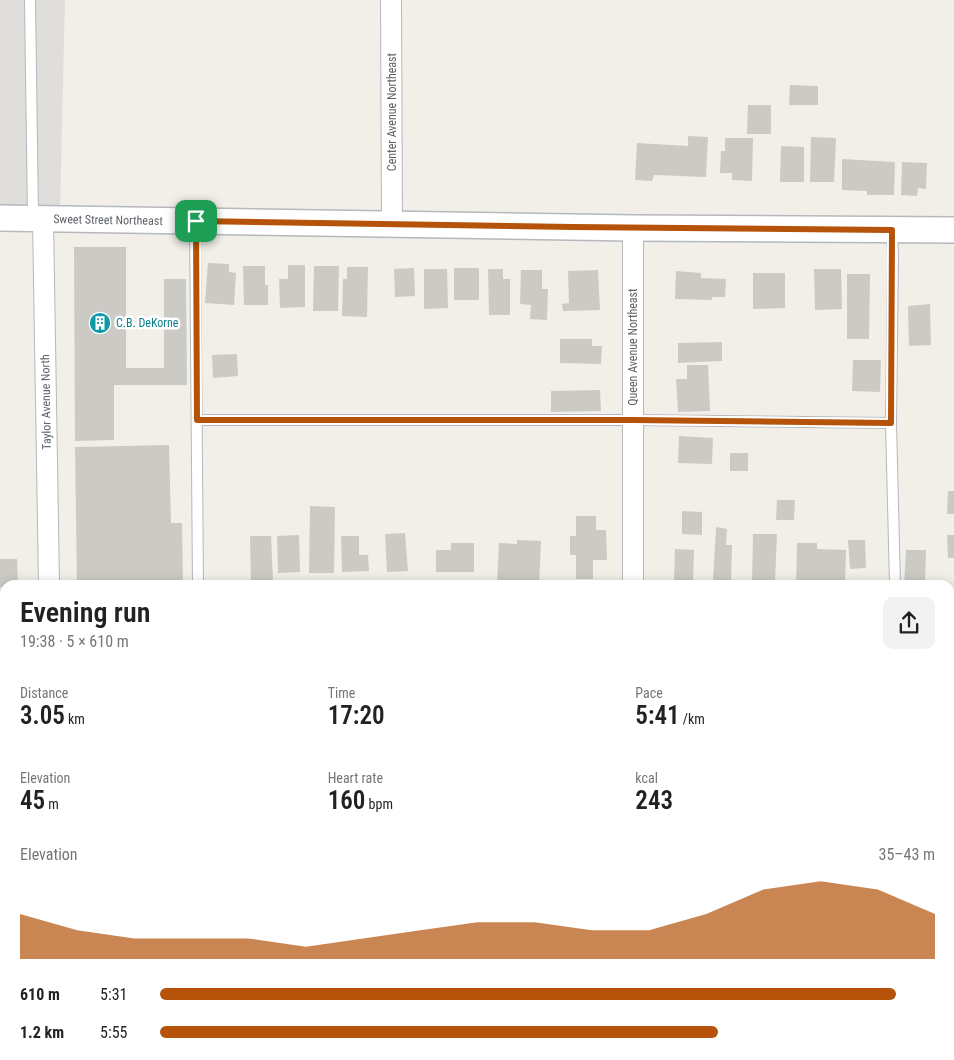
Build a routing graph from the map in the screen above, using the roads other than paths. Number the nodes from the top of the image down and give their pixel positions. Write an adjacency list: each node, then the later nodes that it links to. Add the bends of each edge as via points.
1 (30, 0): 4 (lane)
2 (391, 0): 6 (street, Center Avenue Northeast)
3 (0, 218): 4 (street, Sweet Street Northeast)
4 (38, 219): 5 (street, Sweet Street Northeast); 13 (street, Taylor Avenue North)
5 (196, 221): 6 (street, Sweet Street Northeast); 10 (lane)
6 (392, 225): 7 (street, Sweet Street Northeast)
7 (633, 228): 8 (street, Sweet Street Northeast); 11 (street, Queen Avenue Northeast)
8 (892, 230): 9 (street, Sweet Street Northeast); 12 (lane)
9 (954, 230)
10 (197, 420): 11 (lane); 14 (lane)
11 (633, 420): 12 (lane); 15 (street, Queen Avenue Northeast)
12 (891, 423): 16 (lane)
13 (49, 580)
14 (198, 580)
15 (633, 580)
16 (895, 580)

